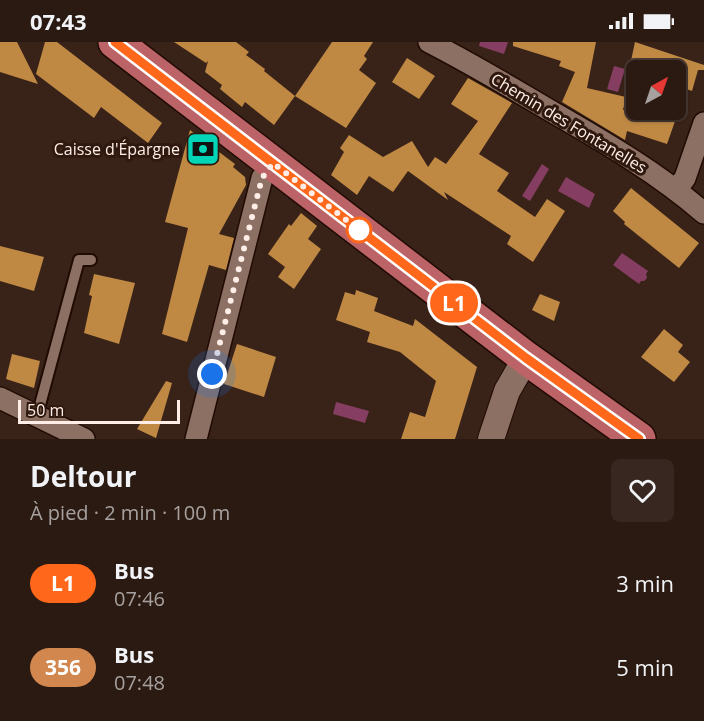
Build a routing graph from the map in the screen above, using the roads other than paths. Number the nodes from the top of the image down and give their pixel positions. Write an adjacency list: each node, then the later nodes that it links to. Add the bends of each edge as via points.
1 (115, 42): 4 (main road)
2 (429, 42): 5 (street, Chemin des Fontanelles, via 609,145)
3 (704, 123): 5 (street, via 685,178)
4 (273, 163): 8 (main road); 12 (street, via 262,178)
5 (677, 189): 6 (street, Chemin des Fontanelles)
6 (704, 213)
7 (91, 260): 10 (lane, via 79,260)
8 (526, 358): 13 (street, via 507,391); 14 (main road)
9 (0, 398): 10 (street)
10 (38, 416): 11 (street)
11 (84, 439)
12 (196, 439)
13 (491, 439)
14 (639, 439)

